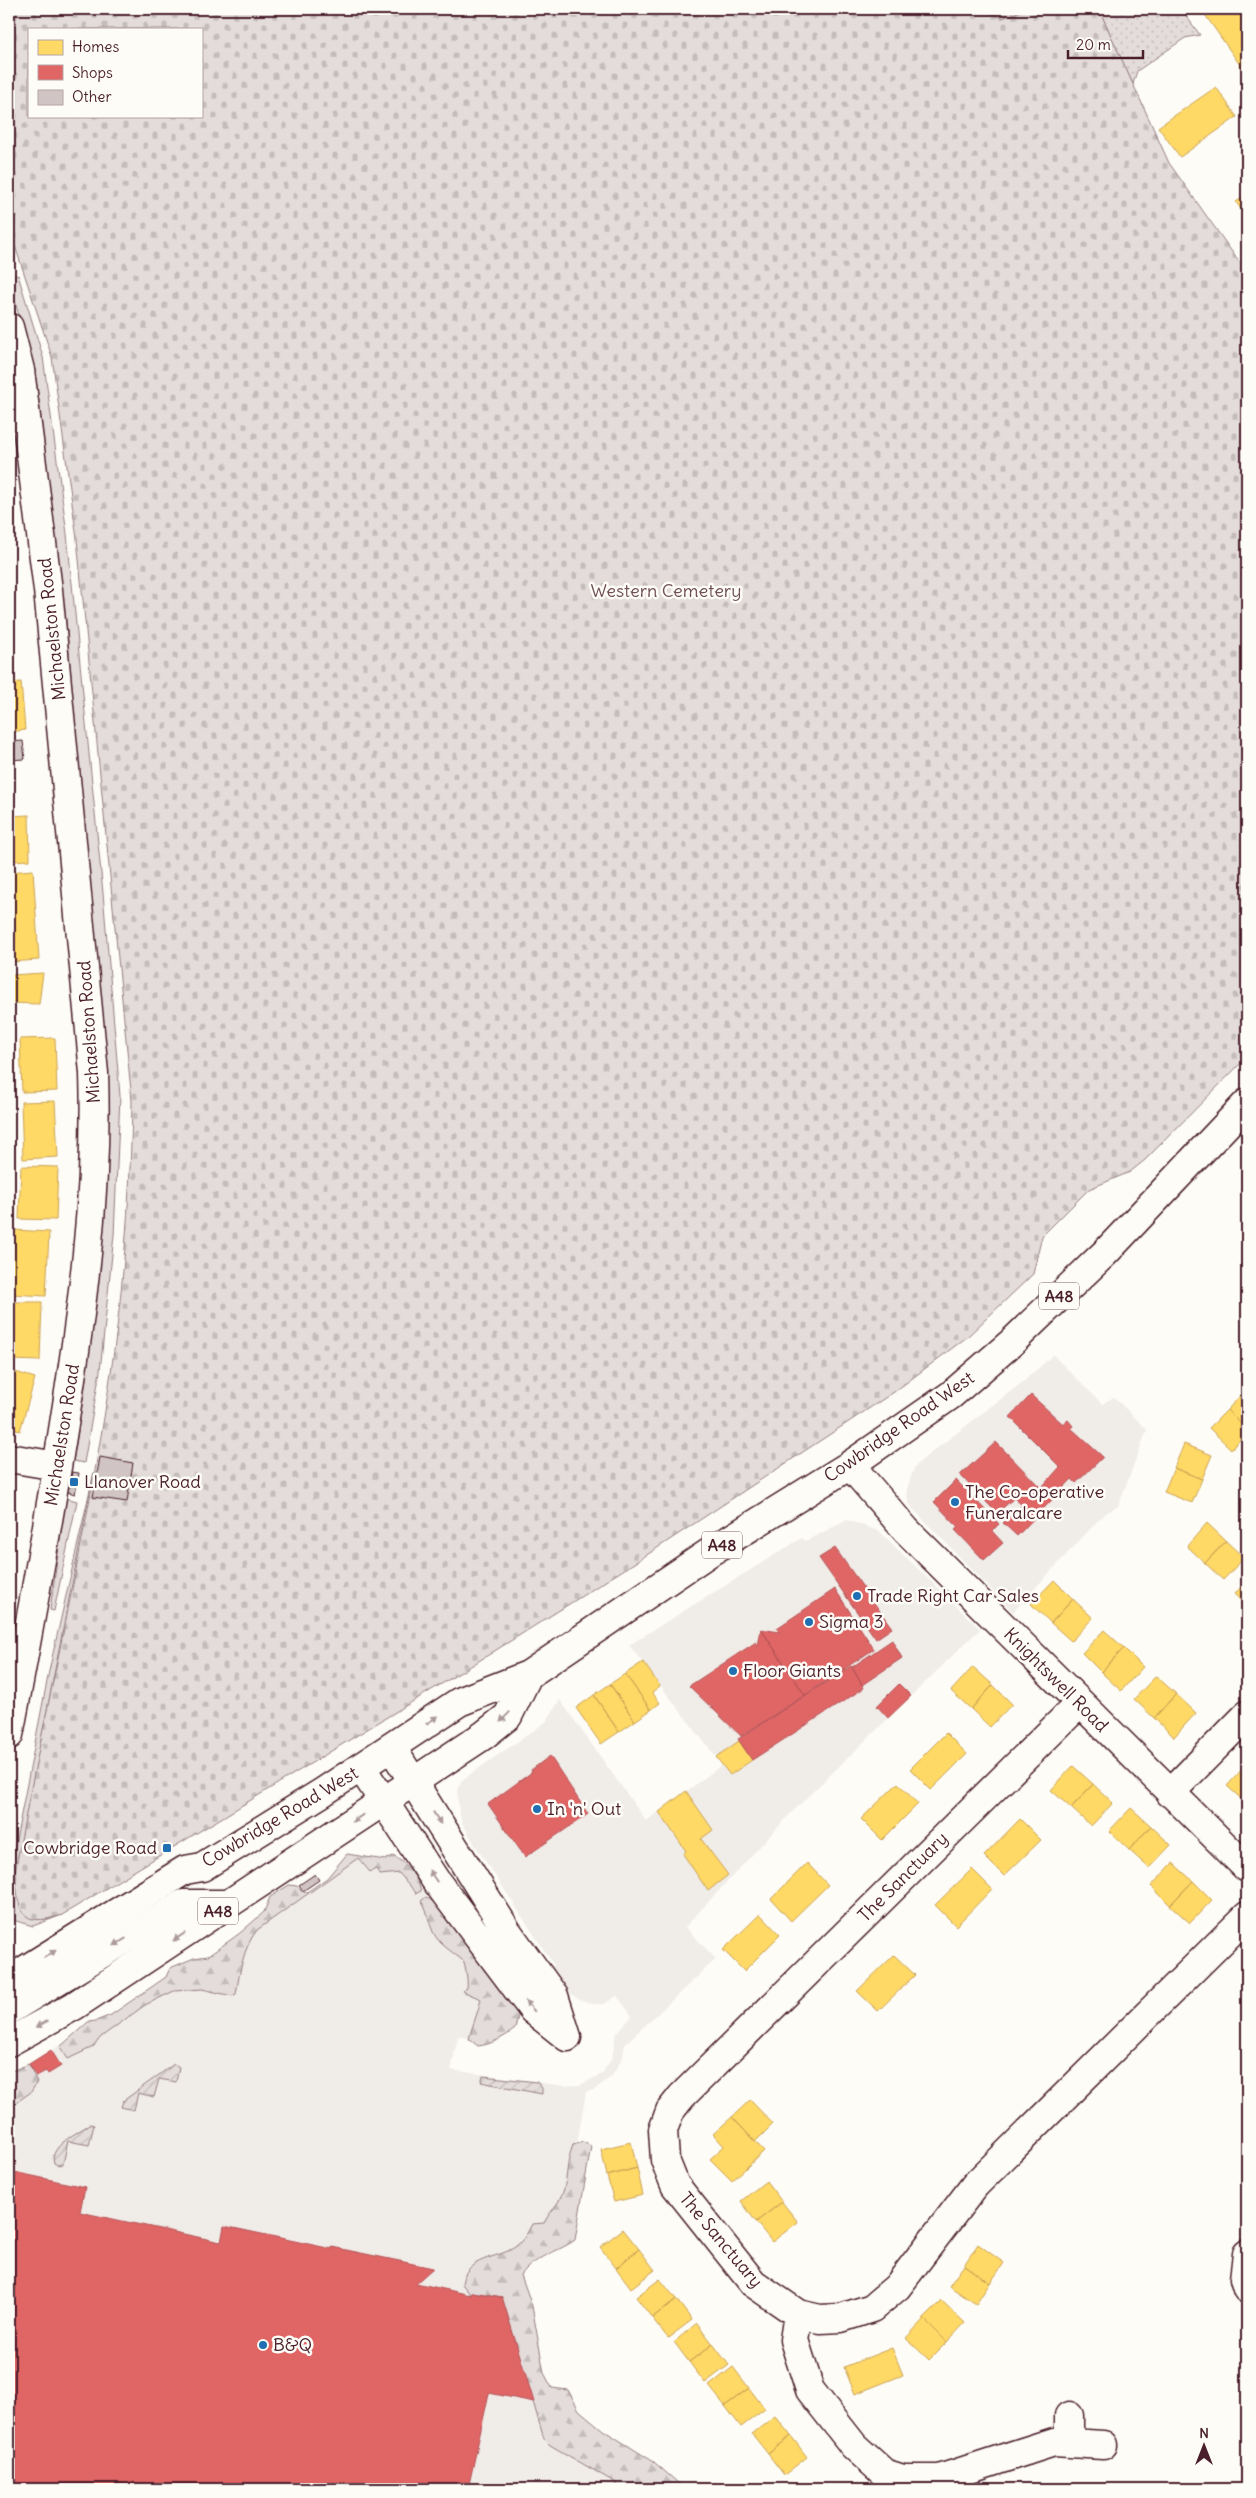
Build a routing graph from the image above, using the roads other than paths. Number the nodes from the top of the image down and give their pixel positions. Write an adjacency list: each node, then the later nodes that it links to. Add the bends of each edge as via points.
1 (9, 327): 4 (main road, Michaelston Road, via 20,370 48,590 94,1073 94,1160 86,1254)
2 (1247, 1103): 5 (main road, Cowbridge Road West / A48, via 1106,1252 1011,1343 951,1395)
3 (9, 1458): 4 (main road)
4 (57, 1466): 9 (main road, Michaelston Road)
5 (850, 1466): 6 (main road, Cowbridge Road West / A48, via 713,1550); 7 (main road, Knightswell Road, via 906,1530)
6 (528, 1675): 10 (main road, Cowbridge Road West / A48, one-way to 6, via 459,1702); 12 (main road, Cowbridge Road West / A48, one-way to 12, via 508,1716)
7 (1080, 1703): 13 (main road, Knightswell Road); 23 (main road, The Sanctuary, via 670,2111 663,2140 665,2160 675,2185 753,2283)
8 (1247, 1715): 13 (main road)
9 (9, 1735)
10 (392, 1748): 11 (main road, Cowbridge Road West / A48); 12 (main road)
11 (361, 1767): 14 (main road); 18 (main road, Cowbridge Road West / A48, one-way to 11, via 185,1870 202,1867)
12 (414, 1781): 14 (main road, Cowbridge Road West / A48); 14 (main road, one-way to 14, via 507,1930 554,1996 567,2038 533,2010 436,1881)
13 (1170, 1793): 15 (main road, Knightswell Road)
14 (383, 1801): 16 (main road, Cowbridge Road West / A48, one-way to 16)
15 (1247, 1868)
16 (228, 1904): 19 (main road, one-way to 19, via 184,1904); 20 (main road, Cowbridge Road West / A48, one-way to 20, via 74,2006)
17 (1247, 1916): 23 (main road, The Sanctuary, via 975,2185 897,2287 872,2308 841,2318 820,2319)
18 (9, 1980)
19 (9, 2010)
20 (12, 2033)
21 (1247, 2254): 22 (main road, via 1244,2279)
22 (1247, 2290)
23 (798, 2314): 24 (main road, via 794,2340 810,2390 854,2446 884,2473 903,2479 939,2478 1054,2442 1069,2429)
24 (1102, 2445)

